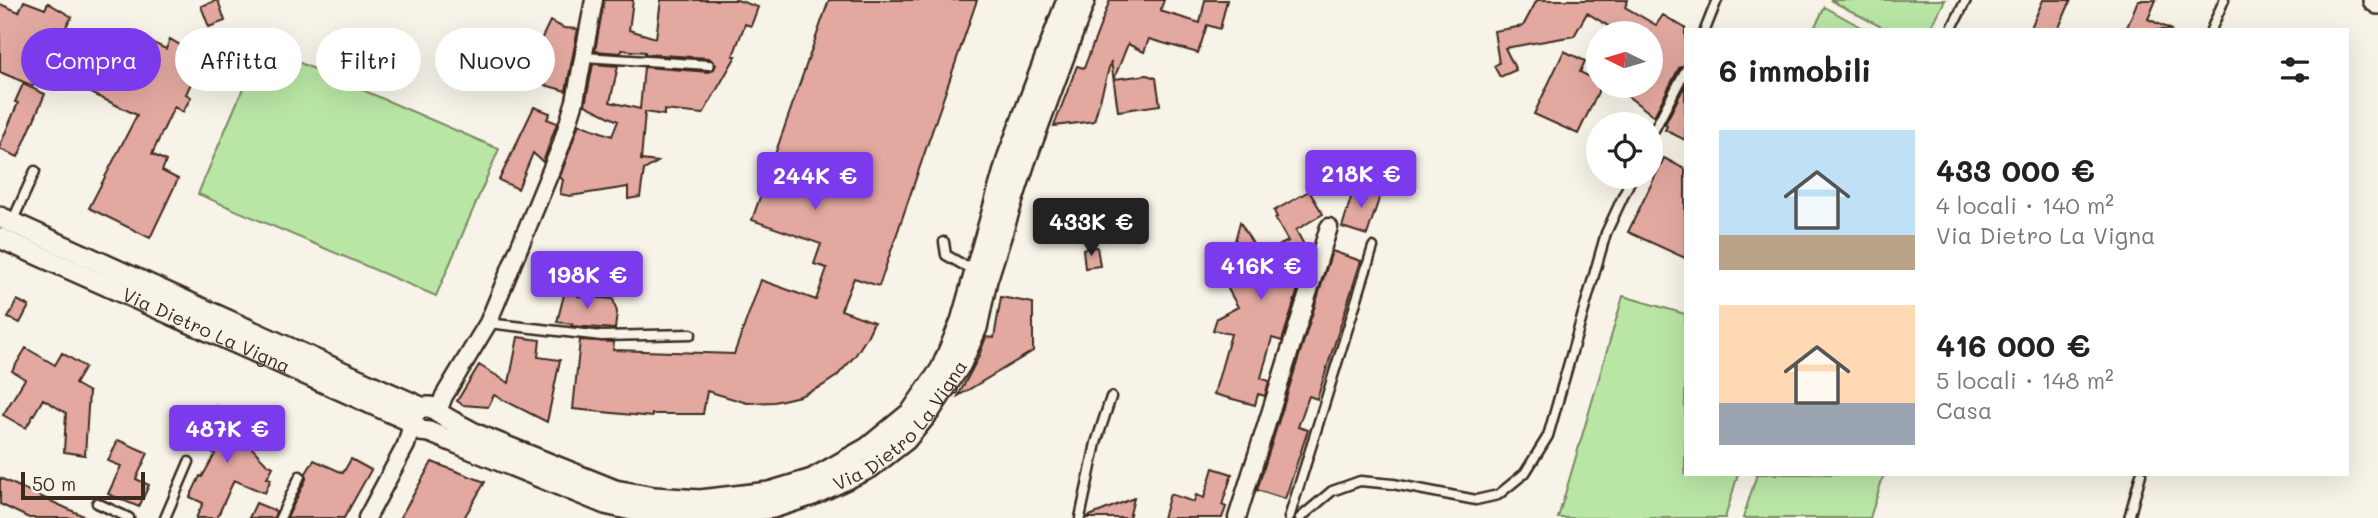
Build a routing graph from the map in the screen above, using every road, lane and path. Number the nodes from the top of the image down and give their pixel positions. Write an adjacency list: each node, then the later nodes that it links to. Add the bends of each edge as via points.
1 (594, 0): 12 (street)
2 (1067, 0): 23 (street, Via Dietro La Vigna, via 1008,156)
3 (1085, 0): 27 (street, Via Dietro La Vigna, via 1024,162 977,328 961,364 906,440 870,468 773,508 707,516 654,515 605,504)
4 (1717, 0): 9 (lane)
5 (1966, 0): 10 (lane)
6 (2224, 0): 11 (lane)
7 (2374, 0): 8 (main road)
8 (2378, 3)
9 (1706, 28)
10 (1952, 28)
11 (2212, 28)
12 (584, 57): 13 (lane); 24 (street, via 561,146)
13 (709, 65)
14 (1684, 73): 15 (lane)
15 (1663, 113)
16 (35, 171): 18 (lane, Via Dietro La Vigna)
17 (1626, 189): 39 (lane, via 1606,233 1548,436 1525,473 1498,495 1476,500 1360,481 1332,491)
18 (6, 219): 27 (street, Via Dietro La Vigna)
19 (1329, 227): 37 (street)
20 (0, 238): 27 (street, Via Dietro La Vigna)
21 (944, 242): 23 (lane, via 946,255)
22 (1373, 247): 38 (lane)
23 (975, 271): 27 (street, Via Dietro La Vigna, via 941,369 911,412 867,448 812,479 769,492 700,500 615,490)
24 (488, 323): 25 (lane, via 602,336); 27 (street)
25 (691, 334)
26 (1111, 397): 36 (lane)
27 (427, 417): 35 (street, via 406,445)
28 (189, 462): 33 (lane)
29 (300, 476): 34 (lane)
30 (2140, 476): 40 (lane)
31 (97, 503): 32 (lane)
32 (129, 518)
33 (165, 518)
34 (280, 518)
35 (367, 518)
36 (1080, 518)
37 (1237, 518)
38 (1289, 518)
39 (1300, 518)
40 (2129, 518)

